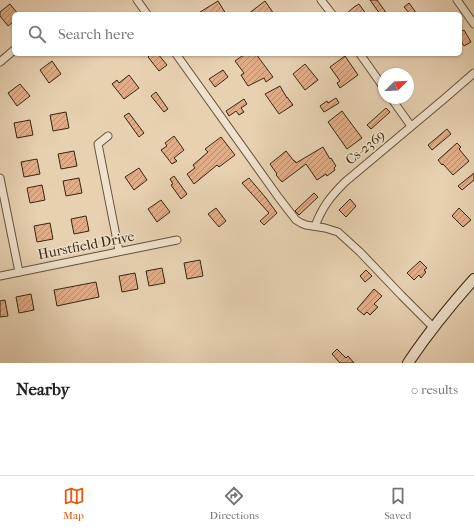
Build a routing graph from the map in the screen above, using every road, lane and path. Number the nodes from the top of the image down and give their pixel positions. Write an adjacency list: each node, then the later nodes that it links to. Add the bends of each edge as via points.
1 (137, 0): 4 (street)
2 (321, 0): 5 (street)
3 (456, 0): 6 (street)
4 (146, 12)
5 (330, 12)
6 (474, 24)
7 (12, 52): 10 (street)
8 (177, 56): 17 (street, via 296,220)
9 (361, 56): 12 (street)
10 (0, 62)
11 (474, 73): 14 (street, Cs-2369)
12 (378, 79)
13 (396, 104): 14 (street)
14 (411, 126): 17 (street, Cs-2369, via 335,191 322,208)
15 (108, 136): 19 (street, via 98,144)
16 (0, 178): 20 (street)
17 (316, 226): 23 (street, via 338,232)
18 (177, 240): 19 (street, Hurstfield Drive)
19 (119, 251): 20 (street, Hurstfield Drive)
20 (19, 272): 21 (street, Hurstfield Drive)
21 (0, 276)
22 (474, 280): 23 (main road)
23 (433, 327): 24 (main road)
24 (408, 363)

